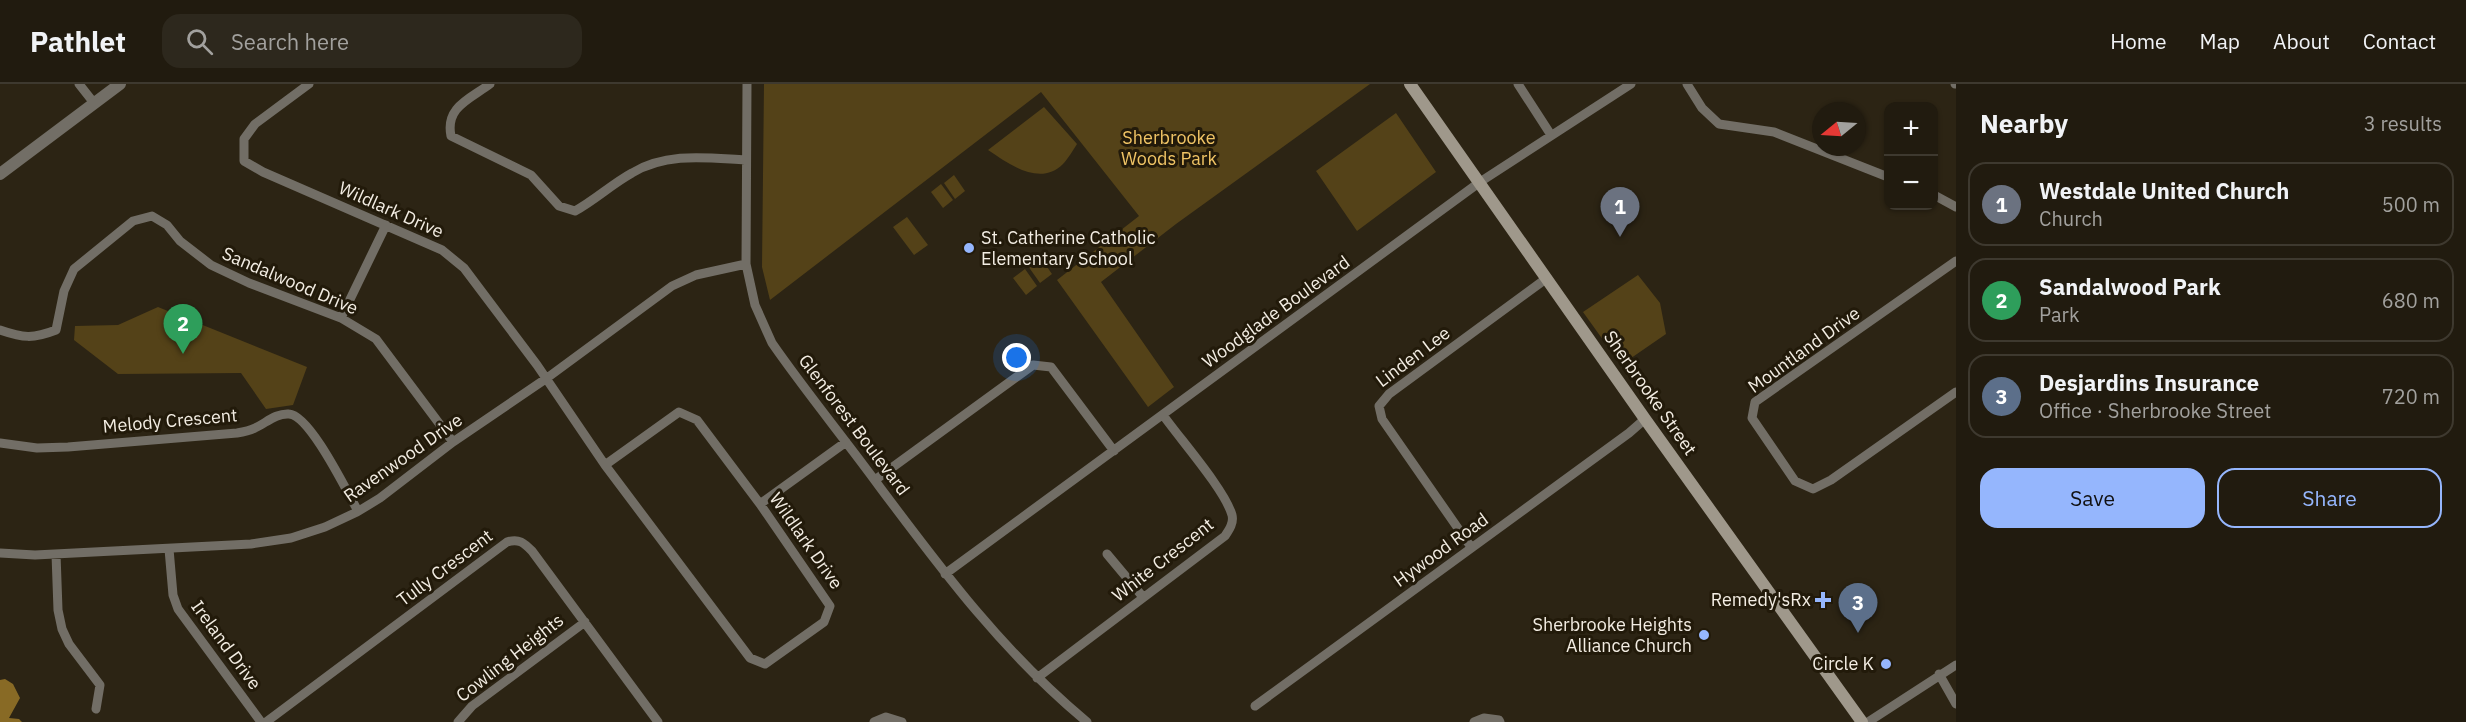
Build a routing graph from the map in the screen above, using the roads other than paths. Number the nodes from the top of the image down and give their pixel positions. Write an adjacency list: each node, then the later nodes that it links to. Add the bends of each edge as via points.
1 (79, 84): 10 (street)
2 (120, 84): 10 (street)
3 (309, 84): 18 (street, Wildlark Drive, via 255,124 244,140 244,161)
4 (490, 84): 12 (street, via 456,109 448,122 451,136 531,175 559,206 575,211 632,172 656,162 684,157)
5 (747, 84): 12 (street, Glenforest Boulevard)
6 (1410, 84): 15 (main road, Sherbrooke Street)
7 (1518, 84): 11 (street)
8 (1631, 84): 11 (street, Woodglade Boulevard)
9 (1687, 84): 14 (street, via 1702,108 1719,124 1774,132)
10 (94, 104): 13 (street)
11 (1551, 135): 15 (street, Woodglade Boulevard)
12 (745, 160): 20 (street, Glenforest Boulevard)
13 (0, 174)
14 (1884, 175)
15 (1480, 182): 21 (main road, Sherbrooke Street); 26 (street, Woodglade Boulevard)
16 (1938, 197): 17 (street)
17 (1956, 207)
18 (386, 225): 22 (street); 24 (street, Wildlark Drive, via 442,250 464,268)
19 (1956, 261): 25 (street, Mountland Drive, via 1755,402 1752,417 1796,481 1813,489)
20 (746, 264): 24 (street, Ravenwood Drive, via 696,275 672,286); 29 (street, Glenforest Boulevard, via 755,305 772,343)
21 (1547, 278): 27 (main road, Sherbrooke Street); 36 (street, Linden Lee, via 1389,394 1379,406 1382,419)
22 (341, 318): 23 (street, Sandalwood Drive, via 211,265 152,216 133,221 74,269 64,291 56,330 37,337); 28 (street, Sandalwood Drive, via 376,339)
23 (0, 330)
24 (547, 378): 28 (street, Ravenwood Drive); 32 (street, Wildlark Drive)
25 (1956, 392)
26 (1163, 415): 31 (street, Woodglade Boulevard); 42 (street, White Crescent, via 1223,496 1233,517 1225,536)
27 (1645, 419): 36 (street, Hywood Road); 58 (main road, Sherbrooke Street)
28 (453, 442): 35 (street, Ravenwood Drive)
29 (846, 442): 33 (street, Glenforest Boulevard); 34 (street)
30 (0, 443): 35 (street, Melody Crescent, via 68,447 237,433 277,416 293,415 304,421 316,438)
31 (1114, 451): 33 (street, via 1051,367 1033,365); 41 (street, Woodglade Boulevard)
32 (605, 465): 34 (street, Wildlark Drive, via 679,412 697,420); 34 (street, Wildlark Drive, via 750,658 765,664 824,622 831,606)
33 (875, 480): 41 (street, Glenforest Boulevard)
34 (760, 504)
35 (358, 511): 37 (street, Ravenwood Drive, via 317,530 279,540)
36 (1471, 547): 48 (street, Hywood Road)
37 (169, 549): 39 (street, Ravenwood Drive); 50 (street, Ireland Drive, via 178,609)
38 (0, 553): 39 (street, Ravenwood Drive)
39 (56, 554): 49 (street, via 60,624 69,644 100,685)
40 (1107, 554): 42 (street)
41 (945, 574): 46 (street, Glenforest Boulevard)
42 (1143, 597): 46 (street, White Crescent)
43 (585, 622): 50 (street, Tully Crescent, via 532,551 513,540); 51 (street, Cowling Heights, via 472,705); 52 (street, Tully Crescent)
44 (1956, 665): 45 (street)
45 (1939, 674): 47 (street); 59 (street)
46 (1036, 678): 55 (street, Glenforest Boulevard)
47 (1956, 704)
48 (1255, 706)
49 (96, 709)
50 (264, 722)
51 (458, 722)
52 (658, 722)
53 (874, 722): 54 (street, via 886,717)
54 (902, 722)
55 (1087, 722)
56 (1474, 722): 57 (street, via 1484,718)
57 (1500, 722)
58 (1862, 722)
59 (1868, 722)

